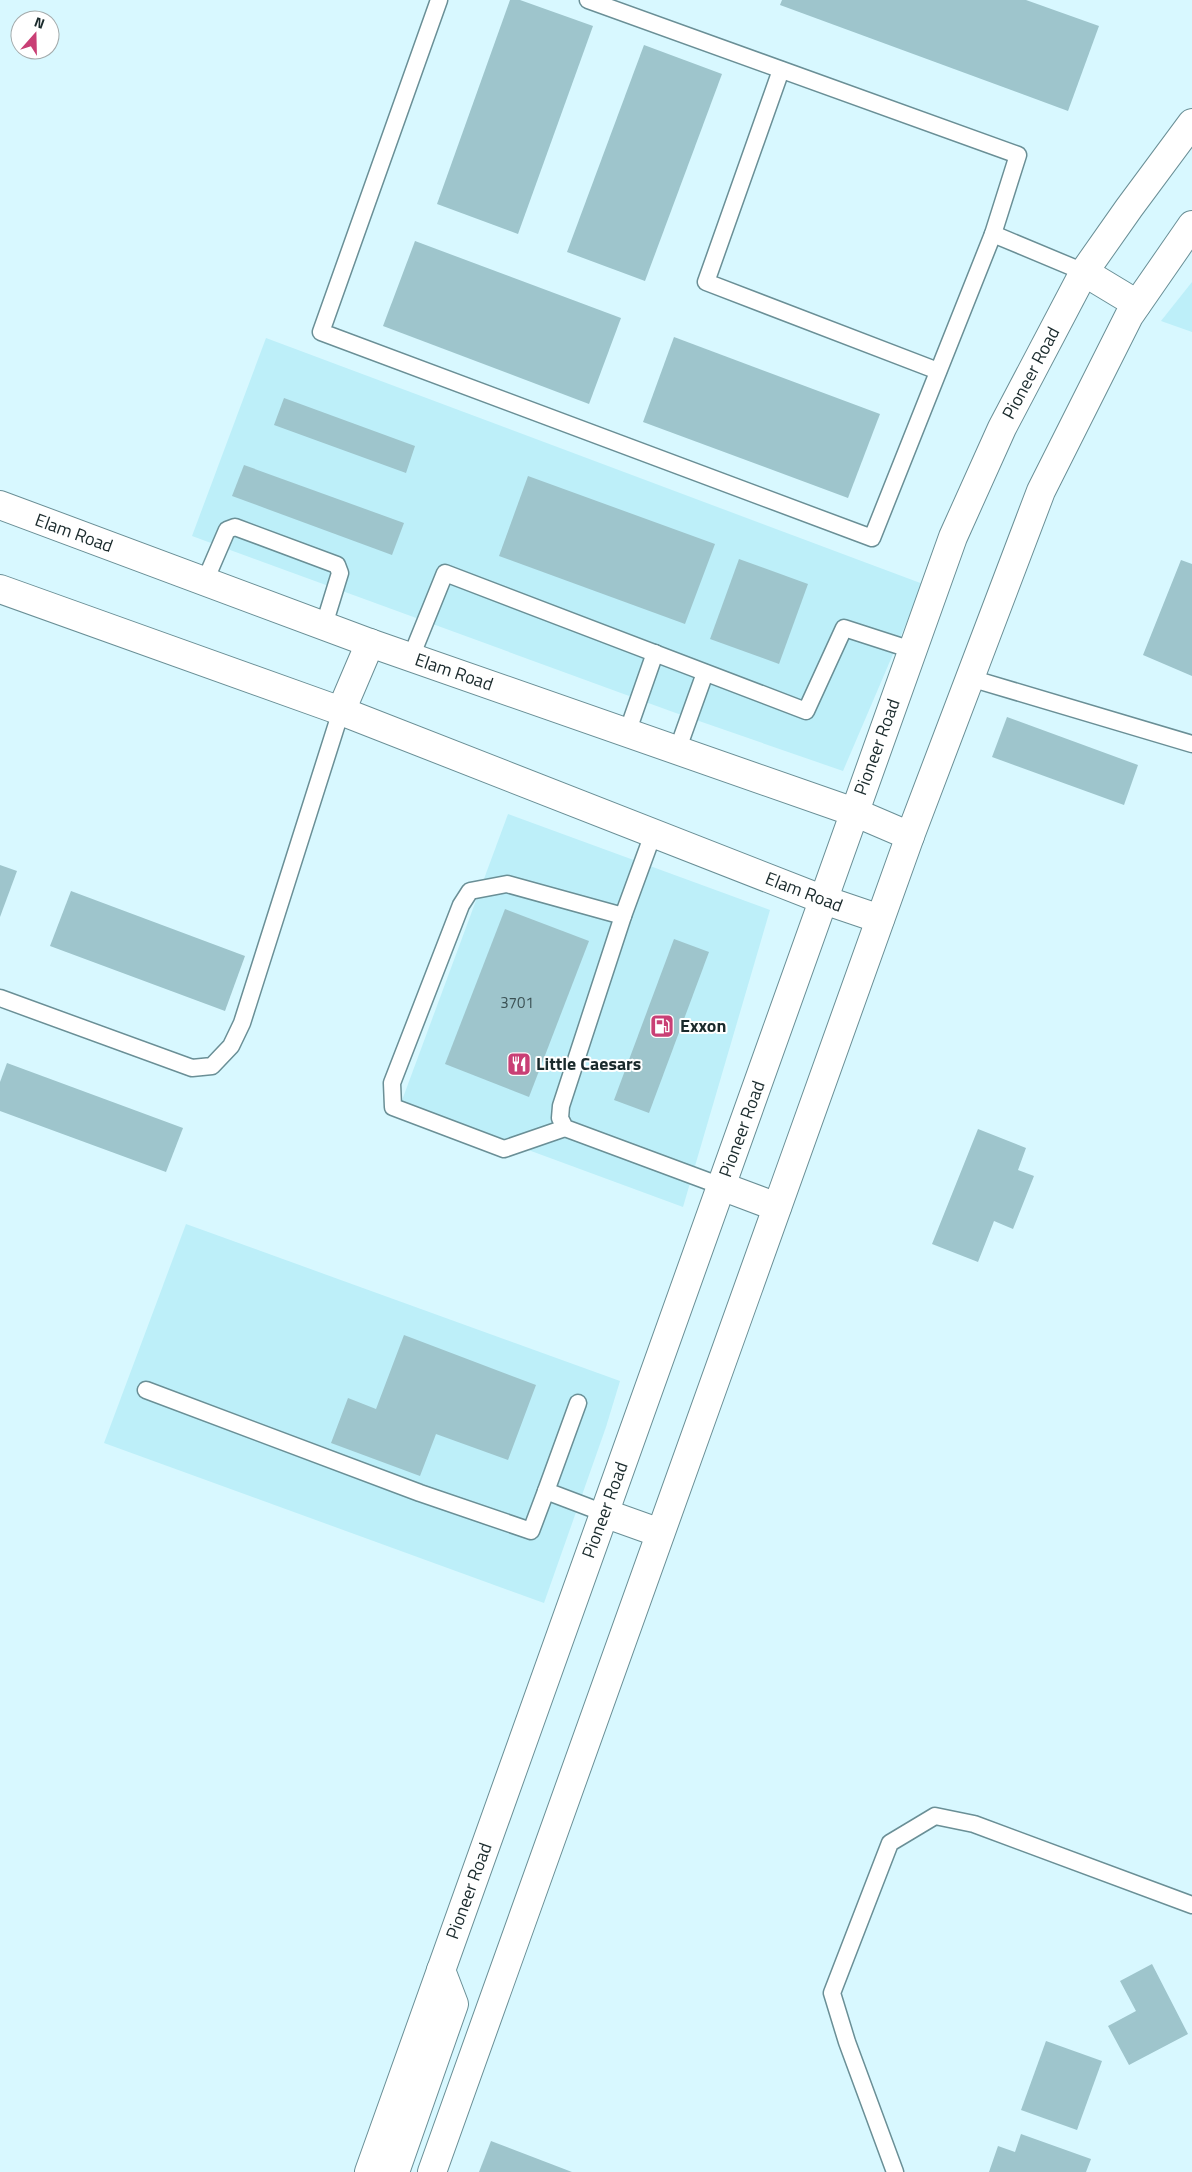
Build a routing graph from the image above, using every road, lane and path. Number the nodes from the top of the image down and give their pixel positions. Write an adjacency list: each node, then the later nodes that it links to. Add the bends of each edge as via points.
1 (439, 0): 11 (lane, via 321,332 872,538)
2 (588, 0): 3 (lane)
3 (781, 70): 6 (lane, via 1018,155); 11 (lane, via 706,282)
4 (1192, 123): 9 (main road, Pioneer Road)
5 (1192, 225): 8 (main road)
6 (993, 234): 9 (lane); 11 (lane)
7 (1192, 253): 8 (main road)
8 (1164, 264): 10 (main road)
9 (1084, 272): 10 (main road); 17 (main road, Pioneer Road, via 994,446 953,537)
10 (1137, 304): 21 (main road, via 1041,491)
11 (938, 371)
12 (0, 505): 13 (main road, Elam Road)
13 (205, 581): 15 (main road, Elam Road); 15 (lane, via 227,530 235,527 337,565 340,573)
14 (0, 589): 22 (main road, Elam Road)
15 (324, 625): 16 (main road, Elam Road)
16 (370, 643): 19 (main road, Elam Road); 22 (main road)
17 (912, 650): 20 (lane, via 844,628 806,711); 26 (main road, Pioneer Road)
18 (655, 653): 19 (lane, via 445,573); 20 (lane); 23 (lane)
19 (411, 657): 23 (main road, Elam Road)
20 (705, 672): 25 (lane)
21 (970, 678): 24 (lane); 28 (main road)
22 (341, 711): 27 (main road, Elam Road); 32 (lane, via 242,1023 232,1046 212,1066 192,1068)
23 (627, 733): 25 (main road, Elam Road)
24 (1192, 744)
25 (677, 751): 26 (main road, Elam Road)
26 (854, 812): 28 (main road, Elam Road); 29 (main road, Pioneer Road)
27 (653, 834): 29 (main road, Elam Road); 30 (lane)
28 (910, 836): 31 (main road)
29 (824, 900): 31 (main road, Elam Road); 34 (main road, Pioneer Road)
30 (623, 916): 33 (lane, via 561,1106 560,1118); 33 (lane, via 507,884 470,892 461,905 392,1083 393,1108 504,1149)
31 (880, 919): 35 (main road)
32 (0, 998)
33 (565, 1128): 34 (lane)
34 (721, 1186): 35 (main road); 39 (main road, Pioneer Road)
35 (776, 1207): 40 (main road)
36 (146, 1390): 38 (lane, via 531,1531)
37 (578, 1404): 38 (lane)
38 (546, 1491): 39 (lane)
39 (604, 1513): 40 (main road); 42 (main road, Pioneer Road)
40 (660, 1533): 45 (main road)
41 (1192, 1904): 46 (lane, via 974,1824 935,1816 890,1843 832,1993 846,2042)
42 (441, 1970): 43 (main road, Pioneer Road); 44 (main road, via 454,2004)
43 (369, 2172)
44 (395, 2172)
45 (432, 2172)
46 (894, 2172)

